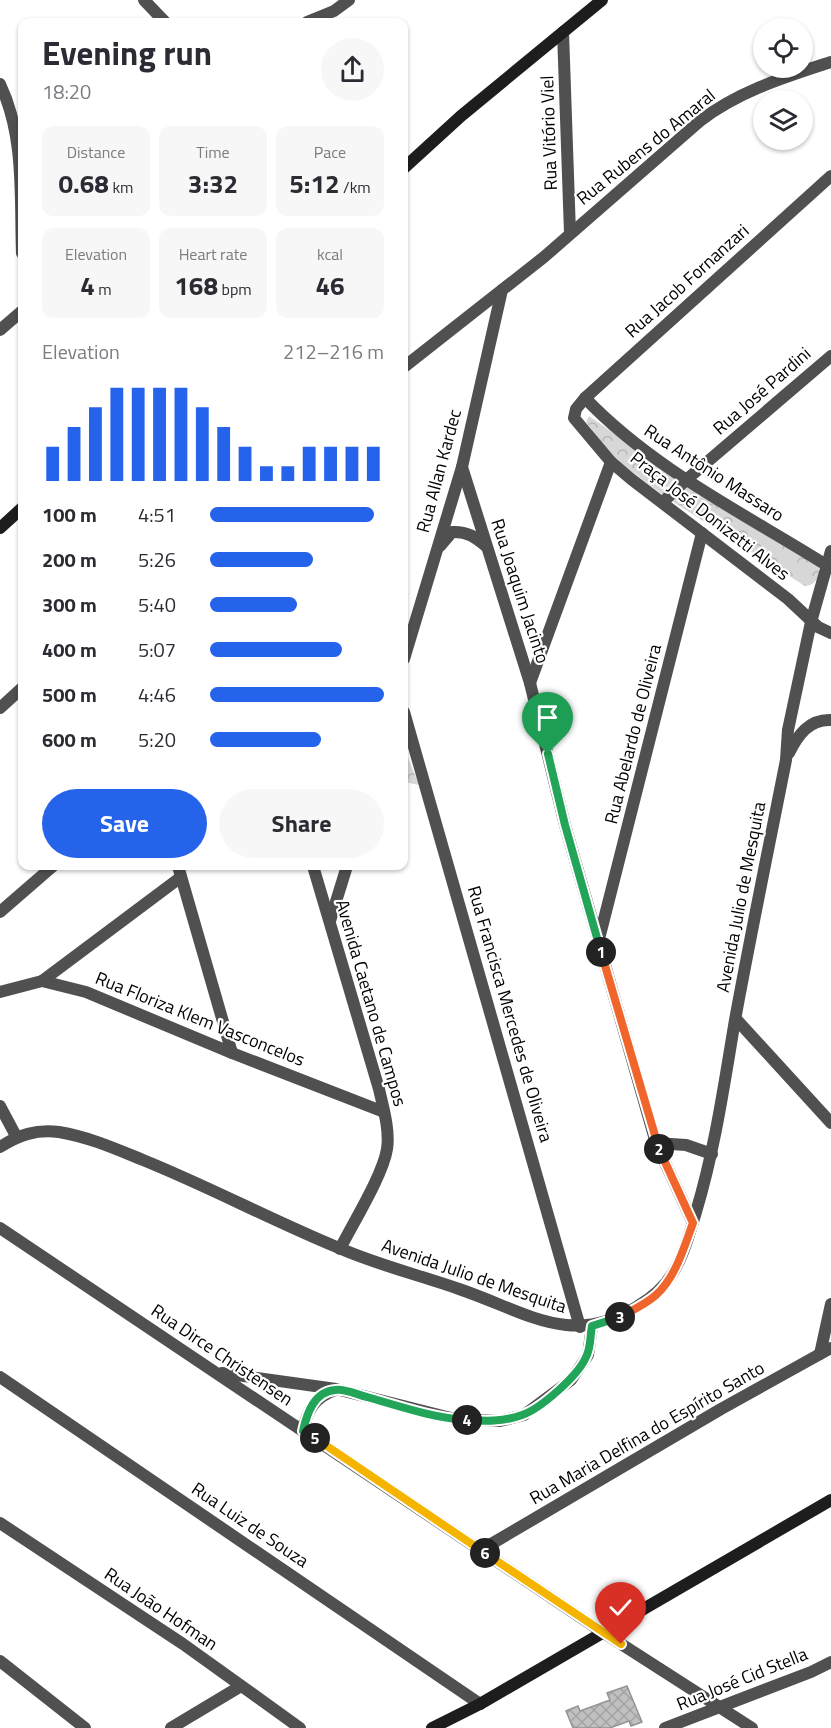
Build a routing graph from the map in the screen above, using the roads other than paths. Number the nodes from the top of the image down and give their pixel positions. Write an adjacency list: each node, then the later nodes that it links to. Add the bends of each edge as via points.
1 (144, 0): 4 (street)
2 (350, 0): 5 (street)
3 (602, 0): 6 (street)
4 (161, 18)
5 (317, 18)
6 (563, 32): 9 (street); 12 (street, Rua Vitório Viel)
7 (830, 66): 12 (street, Rua Rubens do Amaral, via 787,76 720,105)
8 (0, 84): 10 (street, via 12,116)
9 (408, 164)
10 (18, 167)
11 (831, 176): 18 (street, Rua Jacob Fornanzari)
12 (570, 233): 13 (street, Rua Rubens do Amaral)
13 (502, 290): 17 (street, Rua Rubens do Amaral); 21 (street, Rua Allan Kardec)
14 (18, 314): 15 (street)
15 (0, 330)
16 (831, 356): 22 (street, Rua José Pardini)
17 (408, 364)
18 (585, 398): 19 (street, Rua Jacob Fornanzari); 22 (street, Rua Antônio Massaro, via 623,435)
19 (574, 418): 20 (street, Praça José Donizetti Alves)
20 (611, 462): 23 (street, Praça José Donizetti Alves); 35 (street)
21 (462, 467): 27 (street, Rua Joaquim Jacinto); 29 (street, Rua Allan Kardec)
22 (686, 480): 23 (street, Rua José Pardini); 30 (street, Rua Antônio Massaro)
23 (663, 502): 26 (street, Praça José Donizetti Alves)
24 (18, 512): 25 (street)
25 (0, 528)
26 (702, 533): 32 (street, Praça José Donizetti Alves, via 788,598); 47 (street, Rua Abelardo de Oliveira)
27 (487, 547): 29 (street, via 474,536 452,532); 35 (street, Rua Joaquim Jacinto)
28 (831, 551): 30 (street, Avenida Julio de Mesquita)
29 (436, 554): 34 (street, Rua Allan Kardec)
30 (829, 566): 31 (street, Avenida Julio de Mesquita)
31 (825, 591): 32 (street, Avenida Julio de Mesquita)
32 (811, 622): 33 (street, Praça José Donizetti Alves); 40 (street, Avenida Julio de Mesquita, via 788,730)
33 (831, 633)
34 (408, 646)
35 (530, 683): 47 (street, Rua Joaquim Jacinto)
36 (18, 692): 37 (street)
37 (0, 708)
38 (831, 720): 40 (street, Avenida Julio de Mesquita, via 821,720 806,728)
39 (408, 725): 63 (street, Rua Francisca Mercedes de Oliveira)
40 (786, 760): 50 (street, Avenida Julio de Mesquita)
41 (48, 870): 45 (street)
42 (314, 870): 46 (street, Avenida Caetano de Campos)
43 (346, 870): 46 (street)
44 (179, 871): 48 (street); 51 (street)
45 (0, 912)
46 (330, 922): 53 (street, Avenida Caetano de Campos)
47 (598, 945): 56 (street, Rua Joaquim Jacinto)
48 (42, 981): 49 (street, Rua Floriza Klem Vasconcelos); 51 (street, Rua Floriza Klem Vasconcelos, via 86,992)
49 (0, 992)
50 (735, 1019): 54 (street); 58 (street, Avenida Julio de Mesquita)
51 (232, 1053): 53 (street, Rua Floriza Klem Vasconcelos)
52 (0, 1106): 55 (street)
53 (384, 1112): 61 (street, Avenida Caetano de Campos, via 388,1148)
54 (831, 1124)
55 (16, 1136): 57 (street, Avenida Julio de Mesquita); 61 (street, Avenida Julio de Mesquita, via 35,1131 80,1136 172,1172)
56 (656, 1143): 58 (street, via 686,1145); 59 (street, Rua Joaquim Jacinto)
57 (0, 1147)
58 (712, 1154): 59 (street, Avenida Julio de Mesquita)
59 (693, 1223): 63 (street, Avenida Julio de Mesquita, via 675,1270 656,1295 621,1317)
60 (0, 1228): 65 (street, Rua Dirce Christensen)
61 (340, 1249): 63 (street, Avenida Julio de Mesquita, via 524,1314 567,1327)
62 (831, 1304): 64 (street)
63 (586, 1326): 67 (street, via 588,1355 571,1380 524,1415 500,1421 455,1419)
64 (826, 1351): 71 (street, Rua Maria Delfina do Espírito Santo)
65 (218, 1373): 67 (street); 68 (street, Rua Dirce Christensen)
66 (0, 1377): 76 (street, Rua Luiz de Souza)
67 (336, 1389): 68 (street, via 313,1403)
68 (303, 1431): 71 (street, Rua Dirce Christensen)
69 (831, 1500): 72 (street)
70 (0, 1523): 75 (street, Rua João Hofman)
71 (481, 1551): 72 (street, Rua Dirce Christensen)
72 (604, 1633): 76 (street); 77 (street, Rua Dirce Christensen)
73 (0, 1661): 78 (street)
74 (831, 1662): 77 (street, Rua José Cid Stella)
75 (241, 1686): 79 (street); 80 (street, Rua João Hofman)
76 (480, 1704): 81 (street)
77 (720, 1707): 82 (street, Rua José Cid Stella); 83 (street, Rua Dirce Christensen)
78 (85, 1728)
79 (171, 1728)
80 (300, 1728)
81 (432, 1728)
82 (665, 1728)
83 (752, 1728)

